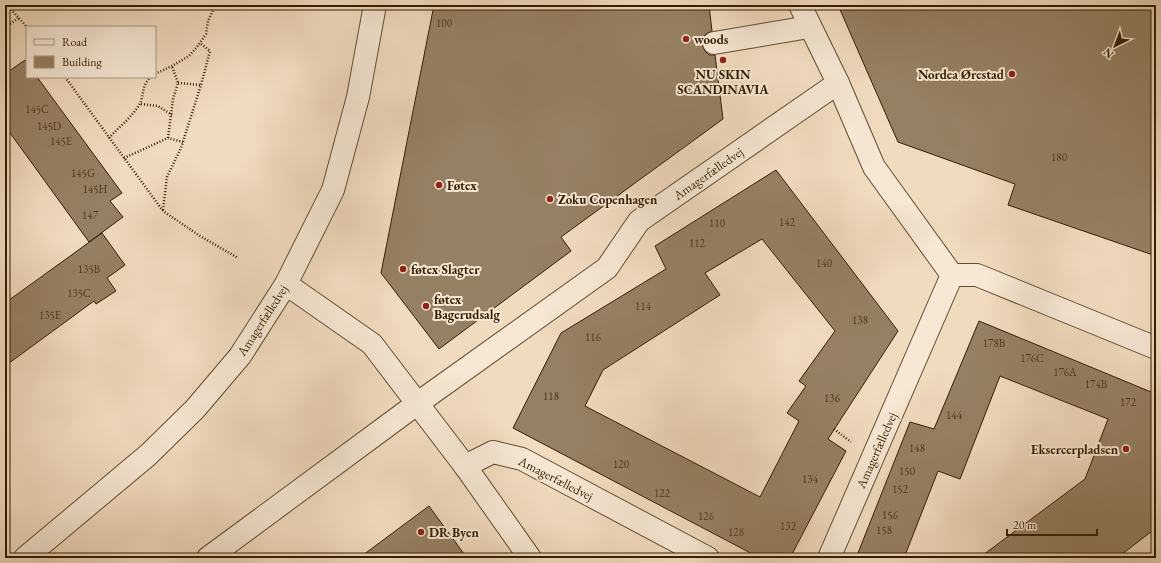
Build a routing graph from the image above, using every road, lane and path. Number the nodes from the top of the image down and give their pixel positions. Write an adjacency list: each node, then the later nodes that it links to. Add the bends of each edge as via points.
1 (7, 5): 5 (path)
2 (217, 5): 10 (path)
3 (375, 5): 27 (street, Amagerfælledvej, via 358,97 333,190)
4 (800, 5): 8 (street)
5 (19, 18): 6 (path); 7 (path)
6 (26, 26)
7 (5, 27)
8 (809, 27): 9 (street); 16 (street)
9 (714, 43)
10 (200, 44): 11 (path, via 189,56); 17 (path, via 210,51)
11 (172, 66): 12 (path); 15 (path)
12 (156, 74)
13 (66, 78): 20 (path)
14 (150, 78): 18 (path, via 142,91)
15 (178, 83): 17 (path); 19 (path)
16 (838, 83): 26 (street, via 874,167); 29 (street, Amagerfælledvej, via 638,221 607,268)
17 (202, 84): 22 (path)
18 (140, 104): 19 (path, via 158,106); 20 (path)
19 (172, 115): 21 (path)
20 (109, 138): 23 (path)
21 (168, 138): 22 (path); 23 (path)
22 (183, 142): 24 (path, via 167,177)
23 (124, 158): 24 (path)
24 (163, 211): 25 (path)
25 (238, 258)
26 (952, 275): 28 (street, via 977,275); 35 (street, Amagerfælledvej)
27 (286, 284): 29 (street, via 372,344); 31 (street, Amagerfælledvej, via 240,356 195,409 148,455)
28 (1156, 348)
29 (418, 403): 30 (street); 32 (street, Amagerfælledvej)
30 (465, 466): 33 (street); 34 (street, Amagerfælledvej, via 493,452 522,459)
31 (25, 558)
32 (208, 558)
33 (530, 558)
34 (708, 558)
35 (828, 558)

